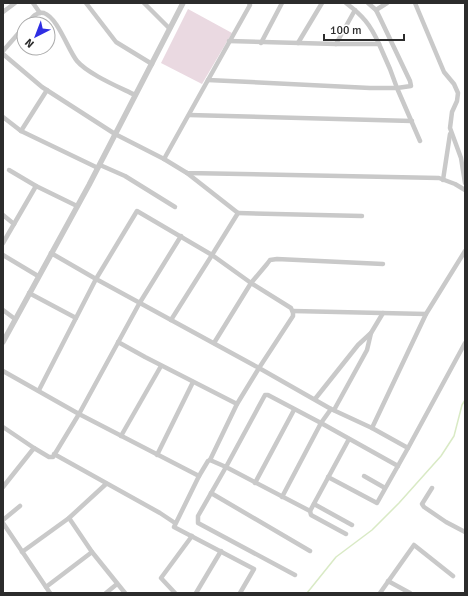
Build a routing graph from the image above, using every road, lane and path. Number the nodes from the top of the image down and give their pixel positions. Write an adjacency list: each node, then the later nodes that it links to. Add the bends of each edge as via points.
1 (15, 3): 15 (street)
2 (33, 3): 16 (street)
3 (86, 3): 27 (street, via 116,42)
4 (144, 3): 18 (street)
5 (183, 3): 18 (street)
6 (249, 3): 20 (street)
7 (282, 3): 21 (street)
8 (322, 3): 22 (street)
9 (346, 3): 13 (street)
10 (368, 3): 14 (street)
11 (387, 3): 14 (street)
12 (415, 3): 36 (street, via 444,72 458,94 450,120)
13 (355, 10): 23 (street); 24 (street, via 372,28)
14 (376, 10): 29 (street, via 412,84)
15 (3, 12)
16 (40, 13): 17 (street); 31 (street, via 47,15 54,23 78,62)
17 (34, 16)
18 (169, 28): 27 (street)
19 (16, 36): 25 (street)
20 (229, 41): 21 (street); 28 (street)
21 (261, 42): 22 (street)
22 (298, 43): 23 (street)
23 (336, 44): 24 (street)
24 (379, 44): 29 (street)
25 (3, 51)
26 (3, 54): 30 (street)
27 (152, 64): 31 (street)
28 (208, 80): 29 (street); 32 (street)
29 (397, 88): 34 (street)
30 (47, 90): 35 (street); 37 (street)
31 (135, 96): 37 (street)
32 (188, 115): 34 (street); 39 (street)
33 (3, 117): 35 (street)
34 (412, 121): 38 (street)
35 (21, 131): 40 (street)
36 (451, 132): 43 (street); 44 (street, via 461,158)
37 (115, 134): 39 (street); 40 (street)
38 (420, 141)
39 (164, 159): 42 (street)
40 (99, 166): 47 (street); 48 (street, via 125,176)
41 (9, 170): 45 (street)
42 (187, 173): 43 (street); 49 (street)
43 (443, 180): 46 (street)
44 (465, 180)
45 (36, 186): 47 (street); 52 (street)
46 (465, 190)
47 (77, 206): 56 (street)
48 (176, 208)
49 (238, 213): 51 (street); 58 (street)
50 (3, 215): 52 (street)
51 (362, 216)
52 (14, 224): 54 (street)
53 (181, 236): 58 (street); 61 (street, via 137,211); 64 (street)
54 (3, 243)
55 (465, 251): 68 (street)
56 (51, 253): 60 (street); 61 (street)
57 (3, 255): 60 (street)
58 (212, 255): 62 (street); 71 (street)
59 (383, 264): 62 (street, via 270,260)
60 (38, 276): 63 (street)
61 (96, 279): 64 (street); 69 (street)
62 (251, 283): 66 (street); 75 (street)
63 (29, 293): 69 (street); 70 (street)
64 (139, 304): 71 (street); 74 (street)
65 (3, 310): 70 (street)
66 (293, 311): 67 (street); 78 (street, via 293,316)
67 (383, 313): 68 (street); 72 (street)
68 (426, 314): 89 (street)
69 (76, 318): 81 (street)
70 (15, 319): 73 (street)
71 (171, 320): 75 (street)
72 (371, 333): 82 (street); 85 (street, via 367,350)
73 (3, 342)
74 (118, 342): 77 (street); 86 (street)
75 (214, 343): 78 (street)
76 (465, 343): 93 (street)
77 (161, 366): 80 (street); 90 (street)
78 (259, 368): 82 (street); 83 (street)
79 (3, 371): 81 (street)
80 (193, 382): 83 (street); 95 (street)
81 (39, 390): 86 (street)
82 (314, 399): 85 (street)
83 (237, 404): 96 (street)
84 (294, 410): 87 (street); 98 (street, via 265,395); 102 (street)
85 (333, 410): 87 (street); 89 (street)
86 (79, 414): 90 (street); 94 (street)
87 (321, 423): 91 (street); 108 (street)
88 (3, 427): 92 (street)
89 (372, 428): 93 (street)
90 (122, 436): 95 (street)
91 (349, 439): 97 (street); 101 (street)
92 (34, 448): 94 (street, via 52,458); 104 (street)
93 (408, 448): 97 (street)
94 (54, 454): 103 (street)
95 (157, 455): 99 (street)
96 (210, 460): 98 (street); 99 (street)
97 (398, 466): 105 (street)
98 (226, 467): 102 (street); 107 (street)
99 (199, 476): 114 (street)
100 (364, 476): 105 (street)
101 (328, 477): 105 (street, via 377,502); 109 (street)
102 (255, 483): 108 (street)
103 (106, 484): 112 (street); 114 (street)
104 (3, 487)
105 (386, 488)
106 (432, 488): 116 (street, via 423,501 424,507)
107 (211, 493): 119 (street); 123 (street, via 198,516 198,523)
108 (282, 497): 111 (street)
109 (314, 504): 111 (street); 115 (street)
110 (20, 506): 113 (street)
111 (310, 511): 117 (street, via 311,515)
112 (68, 518): 120 (street); 121 (street)
113 (3, 522): 120 (street)
114 (175, 523): 118 (street, via 174,527)
115 (352, 525)
116 (465, 532)
117 (346, 534)
118 (192, 536): 122 (street); 131 (street, via 161,578)
119 (310, 551)
120 (22, 552): 127 (street)
121 (92, 552): 126 (street); 127 (street)
122 (221, 552): 132 (street); 133 (street, via 254,569)
123 (295, 575)
124 (453, 576): 125 (street, via 414,545)
125 (388, 581): 134 (street); 135 (street)
126 (117, 584): 129 (street); 130 (street)
127 (46, 587): 128 (street)
128 (50, 593)
129 (106, 593)
130 (125, 593)
131 (174, 593)
132 (196, 593)
133 (240, 593)
134 (380, 593)
135 (410, 593)

